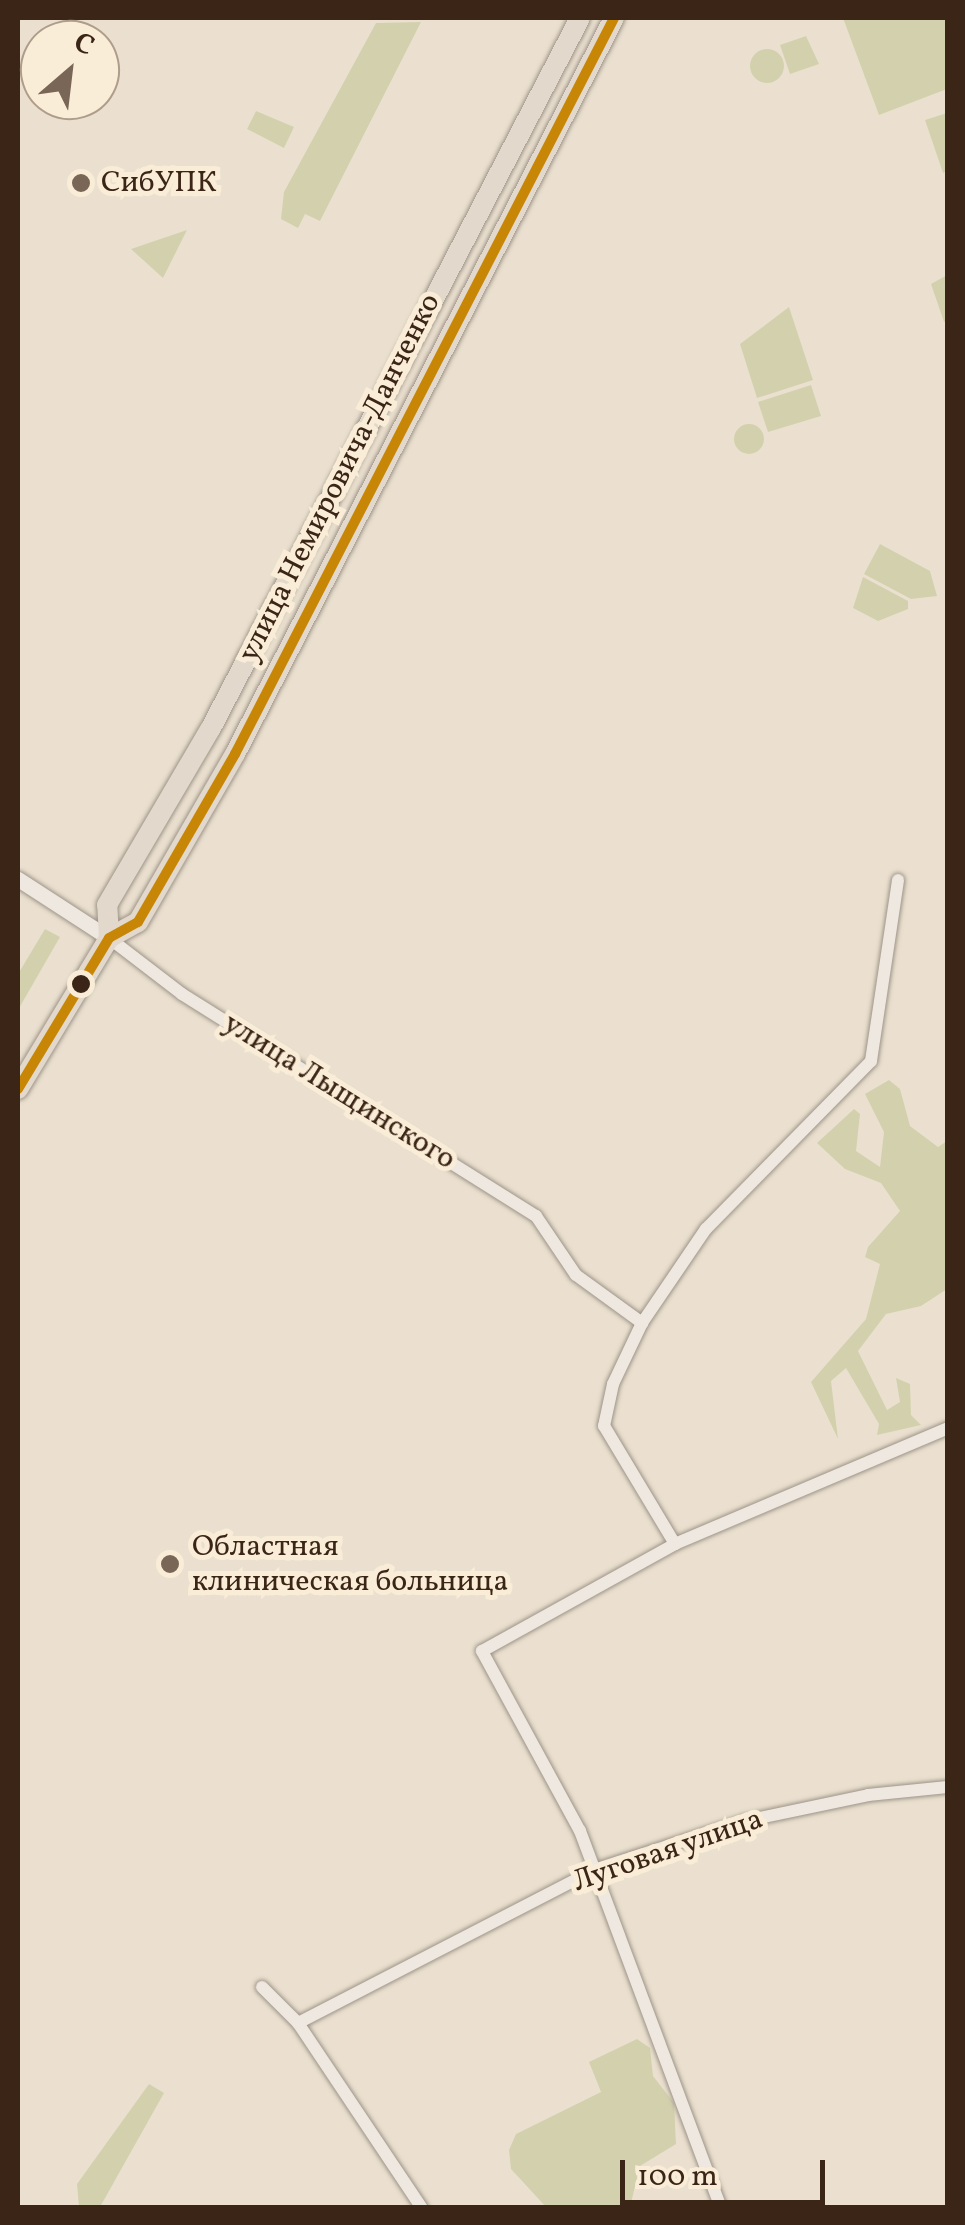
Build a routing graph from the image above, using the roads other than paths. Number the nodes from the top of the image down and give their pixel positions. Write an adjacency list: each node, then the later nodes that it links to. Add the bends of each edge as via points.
1 (580, 18): 5 (main road, улица Немировича-Данченко, via 211,728 108,904)
2 (614, 18): 5 (main road, улица Немировича-Данченко, via 234,754 138,922)
3 (18, 880): 5 (street, улица Лыщинского)
4 (898, 880): 7 (street, via 872,1060 706,1228)
5 (109, 938): 6 (main road, улица Немировича-Данченко); 7 (street, улица Лыщинского, via 182,994 536,1216 576,1274)
6 (18, 1089)
7 (642, 1323): 9 (street, via 613,1384 604,1426)
8 (948, 1428): 9 (street)
9 (675, 1544): 11 (street, via 482,1652)
10 (948, 1787): 11 (street, Луговая улица, via 868,1795 745,1821)
11 (594, 1870): 13 (street, Луговая улица); 15 (street)
12 (262, 1987): 13 (street)
13 (298, 2023): 14 (street)
14 (422, 2208)
15 (721, 2208)

